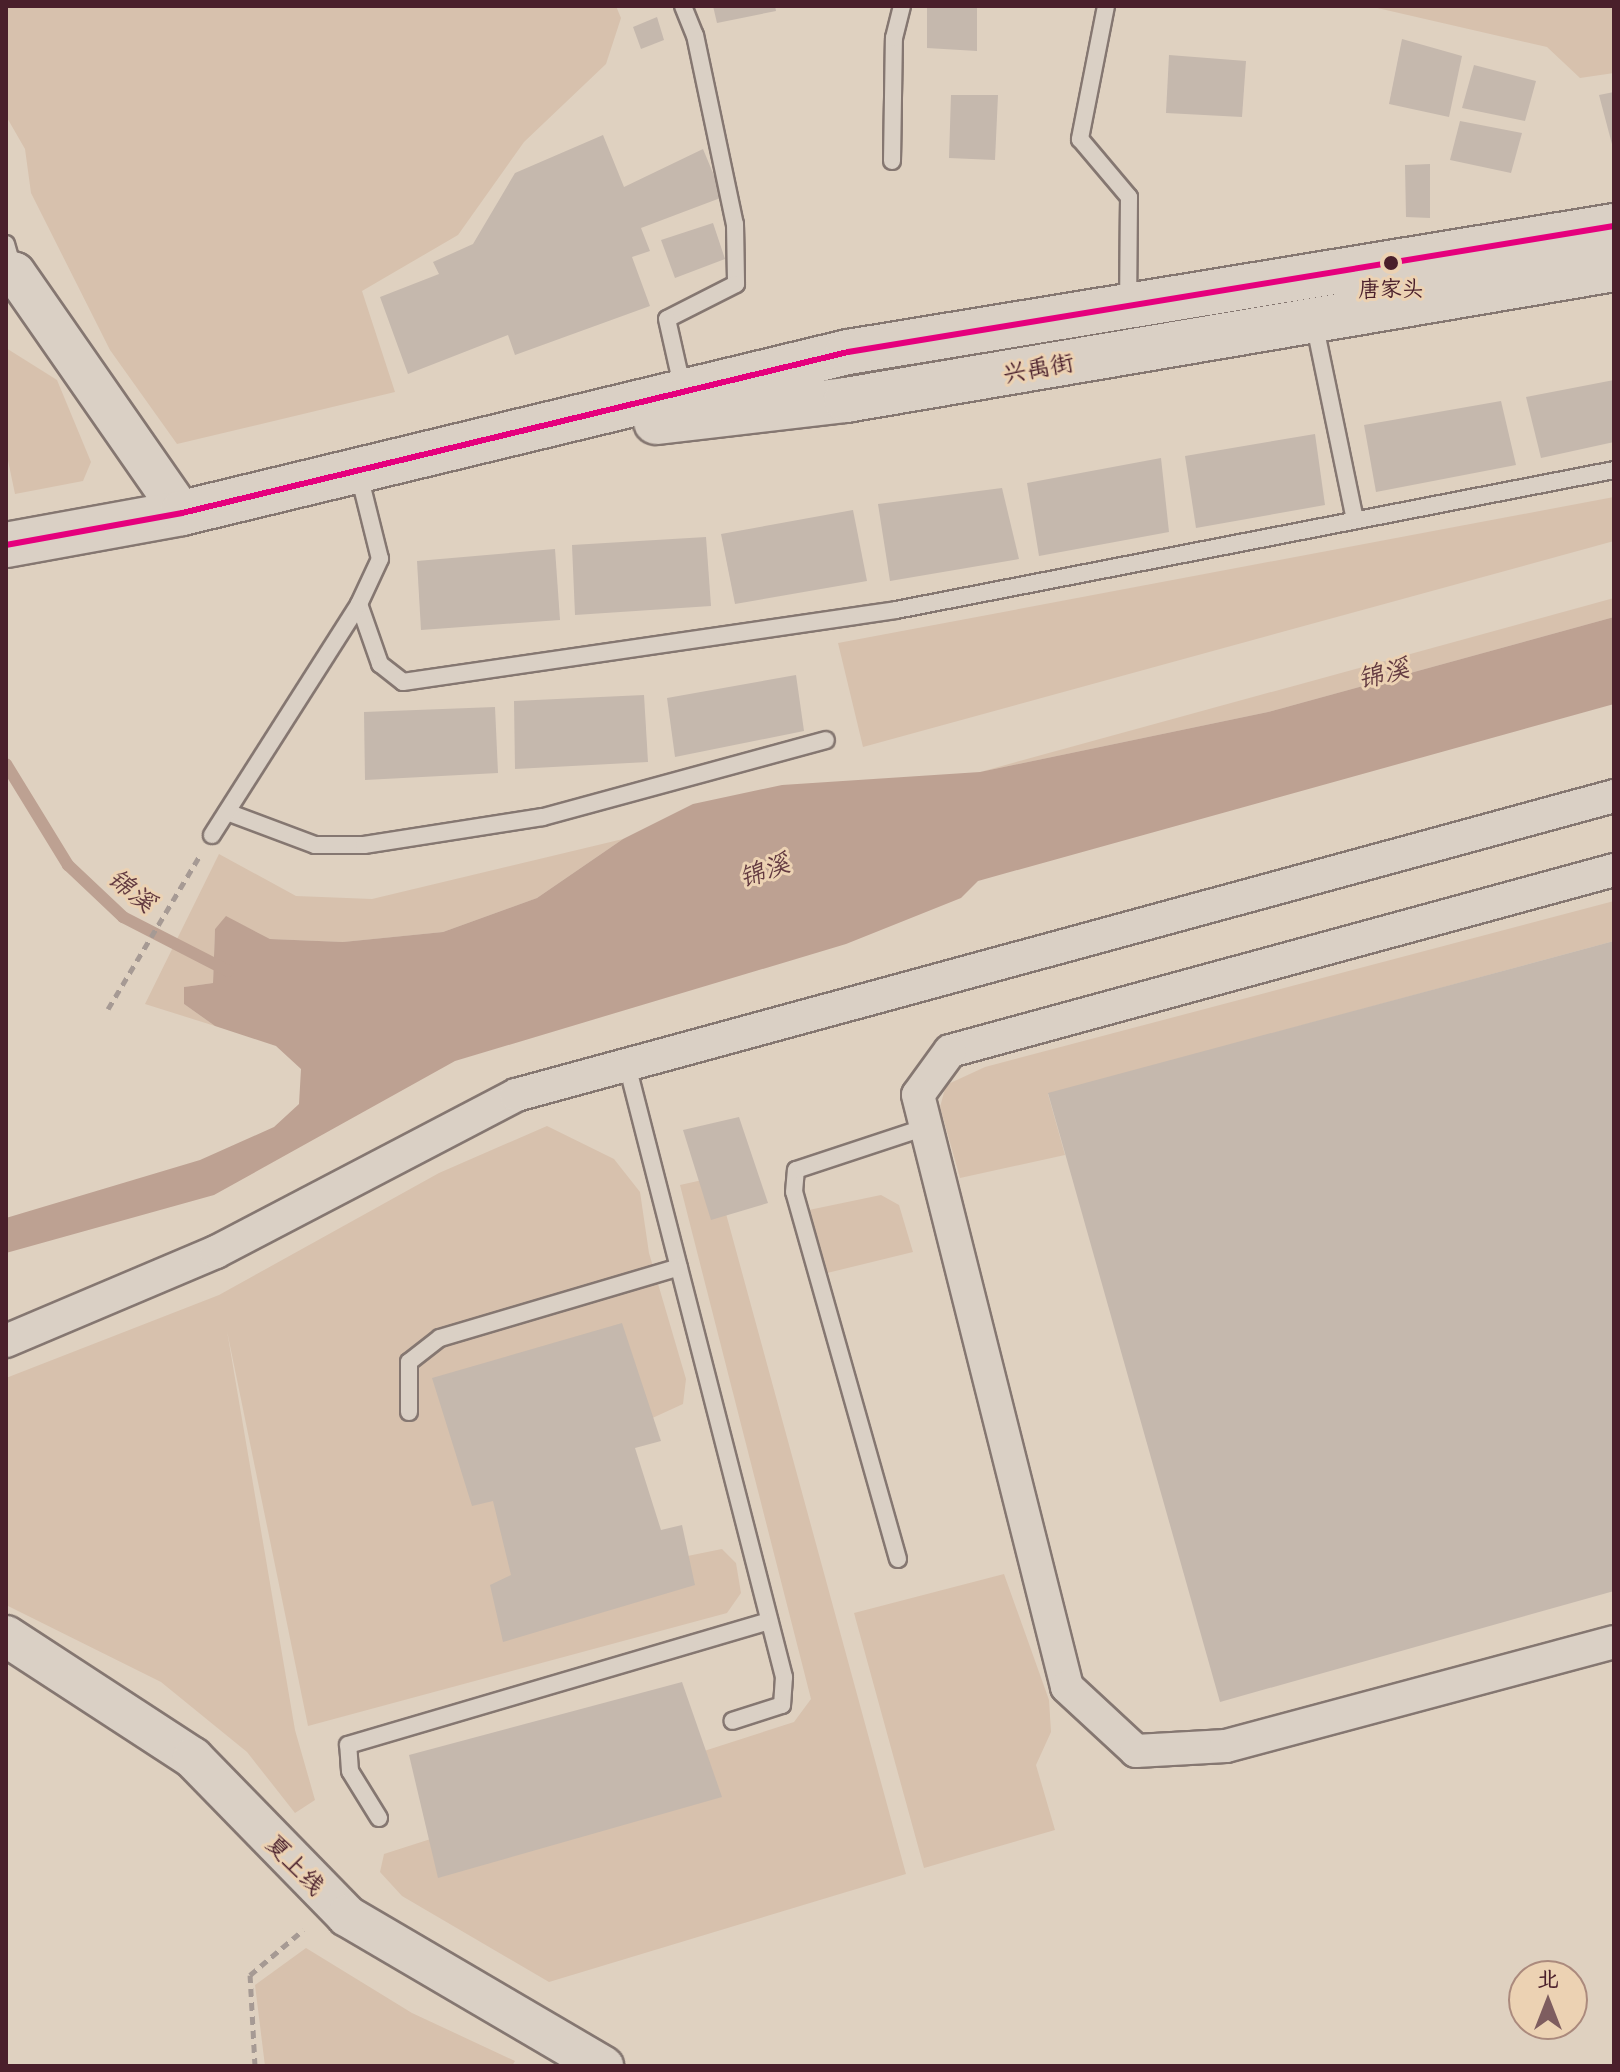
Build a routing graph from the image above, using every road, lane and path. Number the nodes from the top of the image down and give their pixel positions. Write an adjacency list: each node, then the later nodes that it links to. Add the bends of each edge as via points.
1 (683, 6): 10 (lane, via 695,35 735,224 736,284 667,319)
2 (902, 6): 4 (lane, via 894,38)
3 (1106, 6): 8 (lane, via 1080,139 1129,197)
4 (892, 161)
5 (1614, 226): 8 (main road, 兴禹街)
6 (9, 262): 14 (street)
7 (1614, 269): 9 (main road, 兴禹街)
8 (1128, 306): 10 (main road, 兴禹街, via 848,352)
9 (1313, 320): 11 (main road, 兴禹街, via 846,400); 15 (lane)
10 (683, 391): 11 (main road, 兴禹街)
11 (459, 444): 12 (main road, 兴禹街)
12 (358, 470): 14 (main road, 兴禹街); 17 (lane, via 380,559)
13 (1614, 470): 15 (lane)
14 (182, 513): 16 (main road, 兴禹街)
15 (1355, 520): 17 (lane, via 896,610 403,682 380,664)
16 (19, 543)
17 (359, 604): 20 (lane)
18 (826, 740): 20 (lane, via 543,817 364,845 315,845)
19 (1614, 796): 24 (street)
20 (227, 812): 21 (lane)
21 (212, 835): 23 (path)
22 (1614, 870): 25 (street, via 950,1051 918,1095)
23 (108, 1009)
24 (627, 1065): 26 (lane); 27 (street, via 516,1095 216,1252)
25 (926, 1127): 29 (lane, via 796,1170 794,1192); 32 (street, via 1067,1687 1136,1751 1226,1746)
26 (679, 1267): 28 (lane, via 440,1338 409,1362); 30 (lane)
27 (6, 1341)
28 (409, 1412)
29 (898, 1559)
30 (769, 1621): 33 (lane, via 784,1677 782,1705); 34 (lane, via 348,1745 350,1771)
31 (6, 1636): 35 (street, 夏上线, via 193,1758)
32 (1614, 1642)
33 (732, 1721)
34 (379, 1818)
35 (335, 1904): 36 (path, via 250,1975); 37 (street, 夏上线)
36 (255, 2066)
37 (603, 2066)

